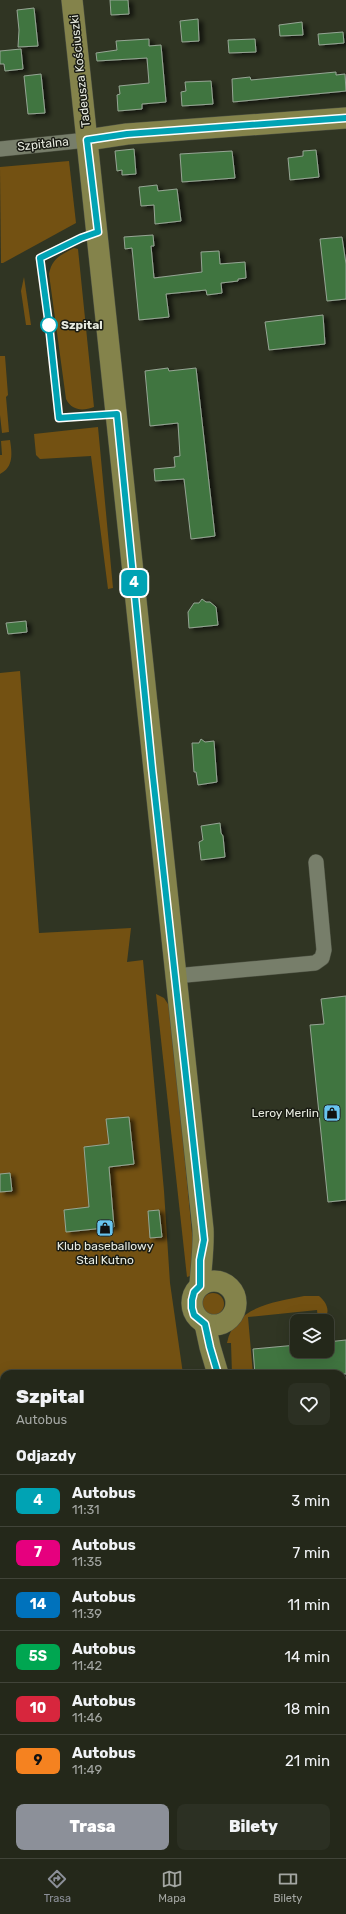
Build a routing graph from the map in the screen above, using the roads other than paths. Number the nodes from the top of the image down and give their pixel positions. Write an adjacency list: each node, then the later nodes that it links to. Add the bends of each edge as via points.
1 (72, 0): 3 (street, Tadeusza Kościuszki)
2 (346, 118): 3 (street, via 127,134)
3 (87, 140): 4 (street, Szpitalna); 6 (street, Tadeusza Kościuszki)
4 (0, 148)
5 (316, 862): 6 (street, via 324,950 319,961)
6 (176, 976): 7 (street, Tadeusza Kościuszki)
7 (204, 1240): 8 (street, Tadeusza Kościuszki); 9 (street, Tadeusza Kościuszki, via 200,1260)
8 (221, 1282): 9 (street, via 210,1281); 10 (street, via 231,1289 236,1299 233,1315)
9 (200, 1286): 11 (street, via 193,1296 192,1308 194,1315)
10 (226, 1322): 11 (street, via 216,1326); 13 (street)
11 (205, 1324): 12 (street)
12 (217, 1370)
13 (218, 1370)

